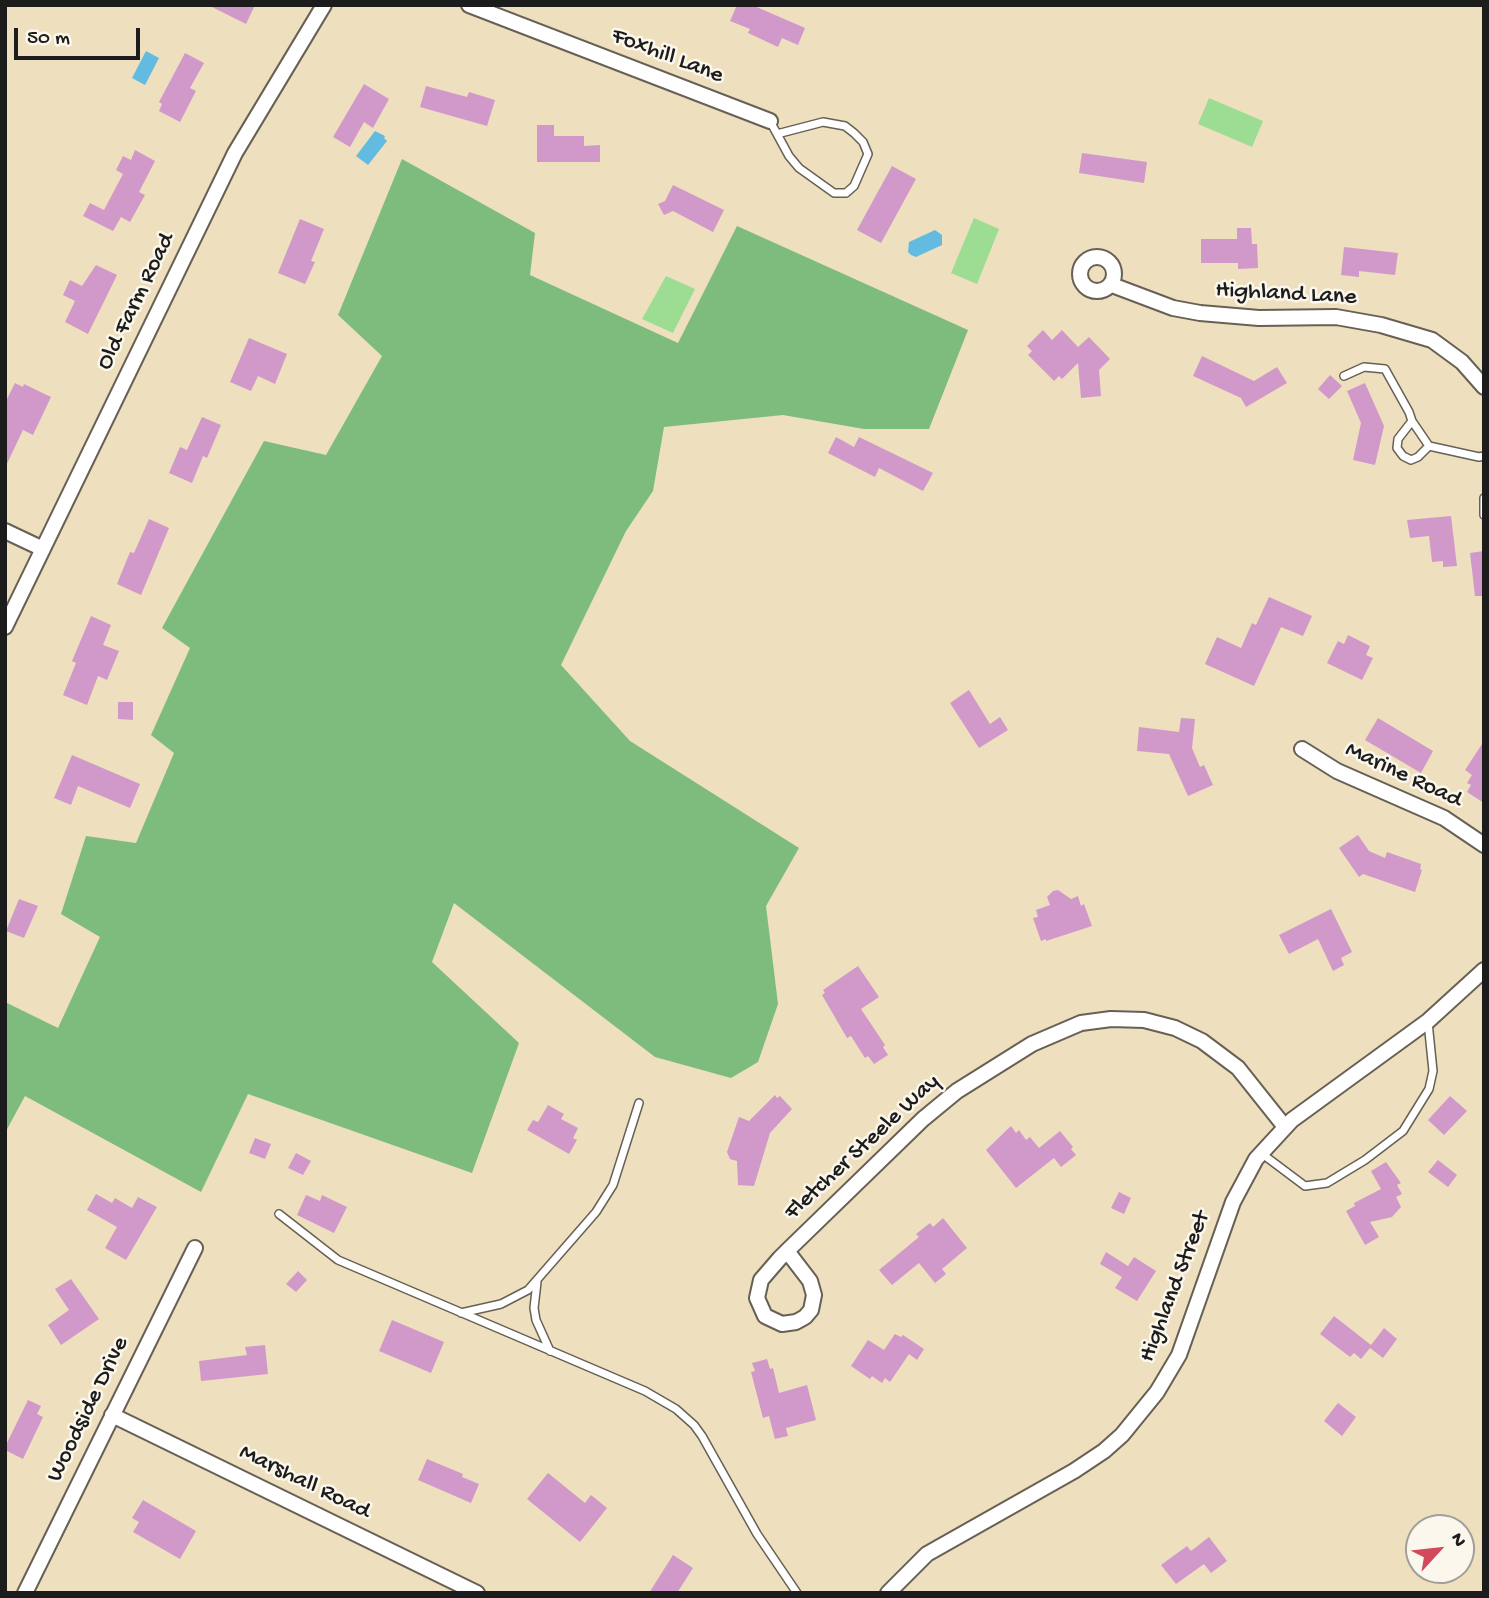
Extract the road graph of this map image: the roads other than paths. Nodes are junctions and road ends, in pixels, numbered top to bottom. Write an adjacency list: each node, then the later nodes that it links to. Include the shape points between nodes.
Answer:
1 (324, 5): 13 (street, Old Farm Road, via 235,153)
2 (469, 5): 3 (street, Foxhill Lane)
3 (774, 127): 3 (lane, via 799,168 834,194 846,193 854,186 867,154 863,142 845,126 823,122)
4 (1112, 285): 6 (street, Highland Lane, via 1172,308 1200,313 1336,317 1381,325 1432,340 1462,362)
5 (1344, 376): 7 (lane, via 1364,367 1385,369)
6 (1484, 387)
7 (1412, 421): 8 (lane); 8 (lane, via 1397,448 1411,460)
8 (1429, 446): 9 (lane)
9 (1484, 456)
10 (1484, 498): 11 (lane)
11 (1484, 515)
12 (5, 531): 13 (street)
13 (43, 549): 14 (street, Old Farm Road)
14 (5, 627)
15 (1302, 749): 16 (street, Marine Road, via 1337,771 1444,818)
16 (1484, 845)
17 (1484, 970): 18 (street, Highland Street)
18 (1428, 1021): 20 (street, Highland Street); 21 (lane, via 1433,1071 1429,1089 1404,1131 1327,1183 1306,1186)
19 (639, 1103): 25 (lane, via 605,1200)
20 (1285, 1127): 21 (street, Highland Street); 24 (street, Fletcher Steele Way, via 1238,1068 1202,1041 1144,1020 1081,1023 1032,1044 957,1091)
21 (1261, 1153): 32 (street, Highland Street, via 1233,1202 1179,1355 1131,1426 1085,1464 927,1554)
22 (279, 1214): 26 (lane, via 338,1260)
23 (195, 1248): 28 (street, Woodside Drive)
24 (787, 1251): 24 (street, Fletcher Steele Way, via 764,1276 757,1298 768,1319 787,1324 808,1314 814,1290)
25 (537, 1282): 26 (lane, via 509,1301); 27 (lane, via 536,1320)
26 (460, 1313): 27 (lane)
27 (550, 1351): 31 (lane, via 645,1391 685,1416 702,1436 757,1534)
28 (112, 1415): 29 (street, Woodside Drive); 30 (street, Marshall Road)
29 (25, 1593)
30 (477, 1593)
31 (797, 1593)
32 (888, 1593)

